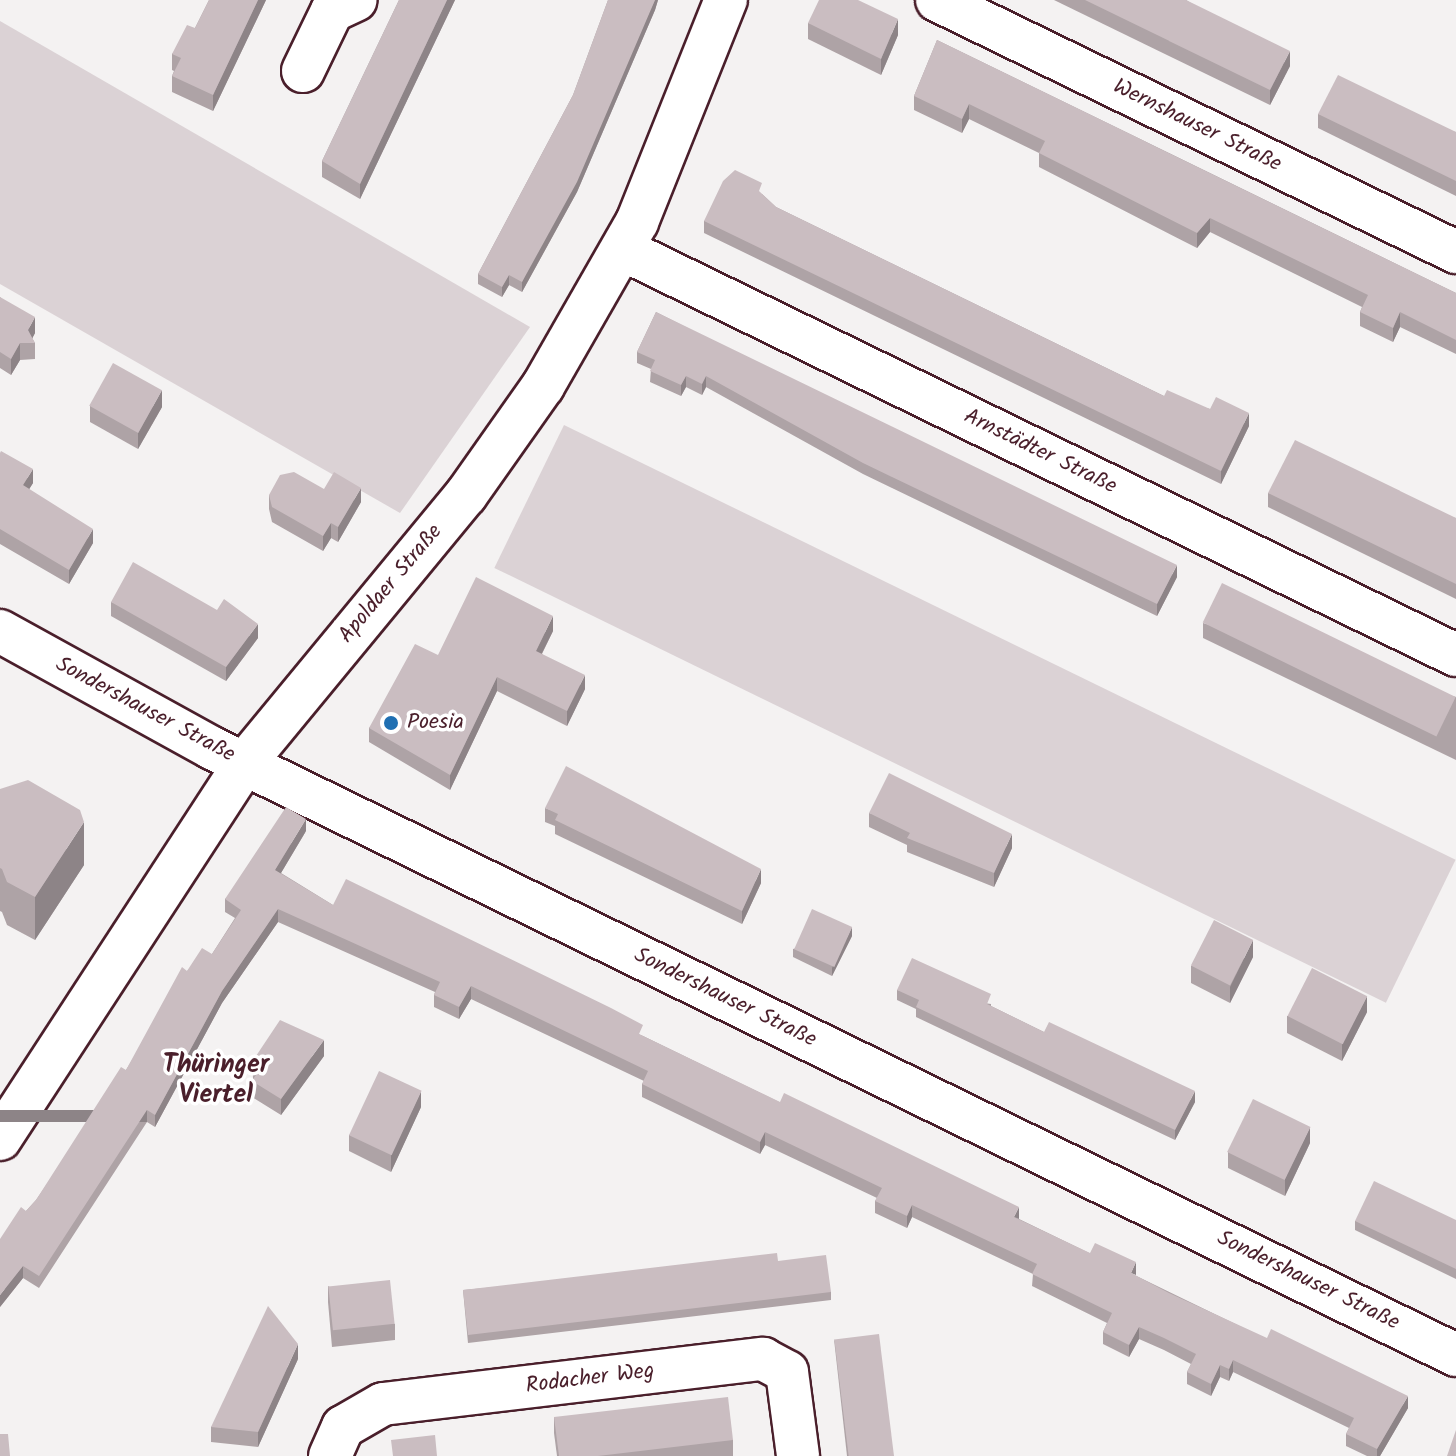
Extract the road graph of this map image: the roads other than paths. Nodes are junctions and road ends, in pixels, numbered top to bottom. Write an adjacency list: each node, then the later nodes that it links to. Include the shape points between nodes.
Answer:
1 (356, 0): 4 (street, via 332,11)
2 (726, 0): 5 (street, Apoldaer Straße, via 688,109)
3 (937, 0): 6 (street, Wernshauser Straße)
4 (303, 71)
5 (624, 250): 8 (street, Arnstädter Straße); 9 (street, Apoldaer Straße, via 466,495)
6 (1456, 252)
7 (0, 631): 9 (street, Sondershauser Straße)
8 (1456, 655)
9 (244, 764): 10 (street, Apoldaer Straße); 11 (street, Sondershauser Straße)
10 (0, 1139)
11 (1456, 1355)
12 (330, 1456): 13 (street, Rodacher Weg, via 343,1427 383,1404 763,1359 787,1372)
13 (798, 1456)

